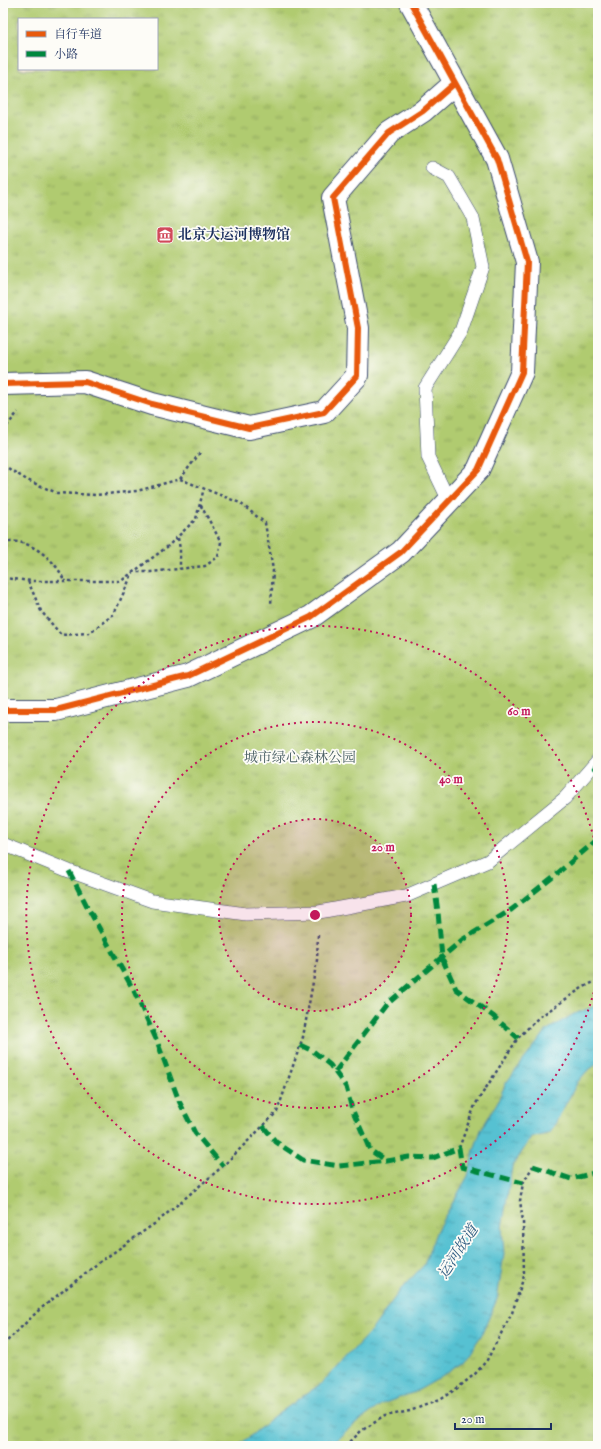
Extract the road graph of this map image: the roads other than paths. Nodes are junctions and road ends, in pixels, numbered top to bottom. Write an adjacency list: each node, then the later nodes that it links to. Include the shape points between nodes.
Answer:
1 (410, 3): 2 (street)
2 (455, 83): 4 (street, via 423,111 389,133 333,198 358,328 357,376 324,412 249,428 152,404 85,382); 5 (street, via 497,159 527,262 522,372 478,470)
3 (432, 168): 5 (lane, via 449,177 473,218 483,267 461,331 425,388 428,457)
4 (3, 384)
5 (449, 501): 6 (street, via 401,552 311,617 188,676 56,710)
6 (3, 710)
7 (598, 760): 8 (lane, via 565,798 488,861 406,896 319,912 246,914 152,901)
8 (3, 844)

